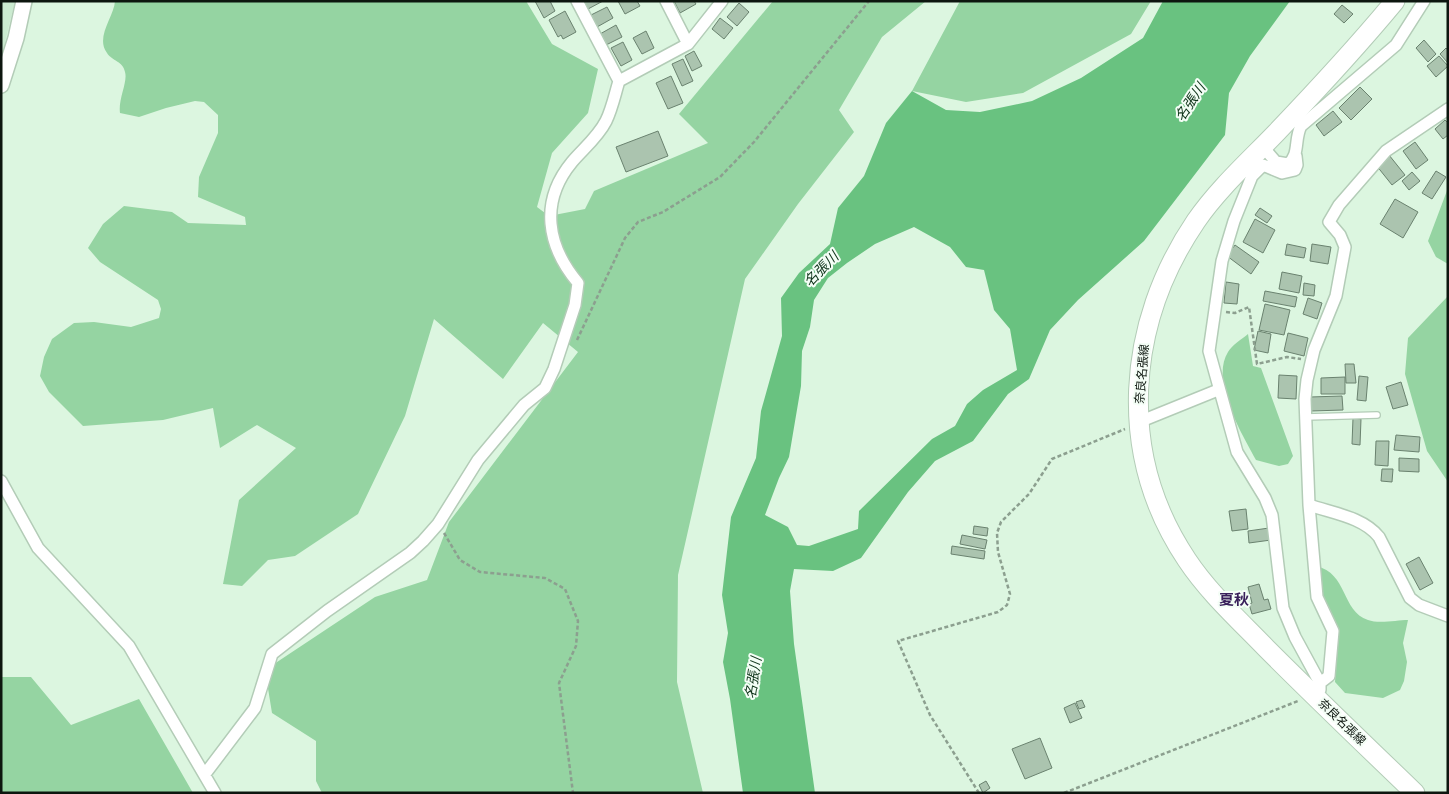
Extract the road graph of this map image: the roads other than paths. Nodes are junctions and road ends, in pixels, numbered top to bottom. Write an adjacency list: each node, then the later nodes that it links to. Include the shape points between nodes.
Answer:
1 (24, 1): 9 (street)
2 (577, 1): 8 (street)
3 (666, 1): 7 (street)
4 (722, 1): 7 (street)
5 (1395, 1): 11 (main road, 奈良名張線)
6 (1424, 1): 12 (street, via 1396,45 1300,126 1296,135)
7 (688, 44): 8 (street)
8 (619, 81): 21 (street, via 606,122 566,170 551,206 554,245 578,283 575,305 545,388 524,405 478,460 438,524 410,553 272,654 255,708)
9 (1, 85)
10 (1448, 109): 15 (street, via 1386,151 1339,205 1329,222 1345,247 1336,296 1310,361)
11 (1263, 147): 12 (street, via 1281,164 1288,164); 16 (main road, 奈良名張線, via 1197,220 1169,266 1155,299 1144,345 1138,397)
12 (1296, 156): 13 (street, via 1295,170 1282,173 1263,165 1252,176 1234,221 1222,261 1209,351)
13 (1218, 390): 16 (street); 20 (street, via 1237,452 1272,515 1281,599)
14 (1377, 415): 15 (lane)
15 (1306, 417): 18 (street)
16 (1139, 422): 20 (main road, 奈良名張線, via 1156,497 1187,561 1222,603)
17 (3, 489): 21 (street, via 38,548 129,646)
18 (1309, 505): 19 (street, via 1373,529 1410,598); 20 (street, via 1317,597 1334,631 1329,676)
19 (1448, 616)
20 (1317, 689): 23 (main road, 奈良名張線)
21 (205, 774): 22 (street)
22 (215, 793)
23 (1415, 793)

